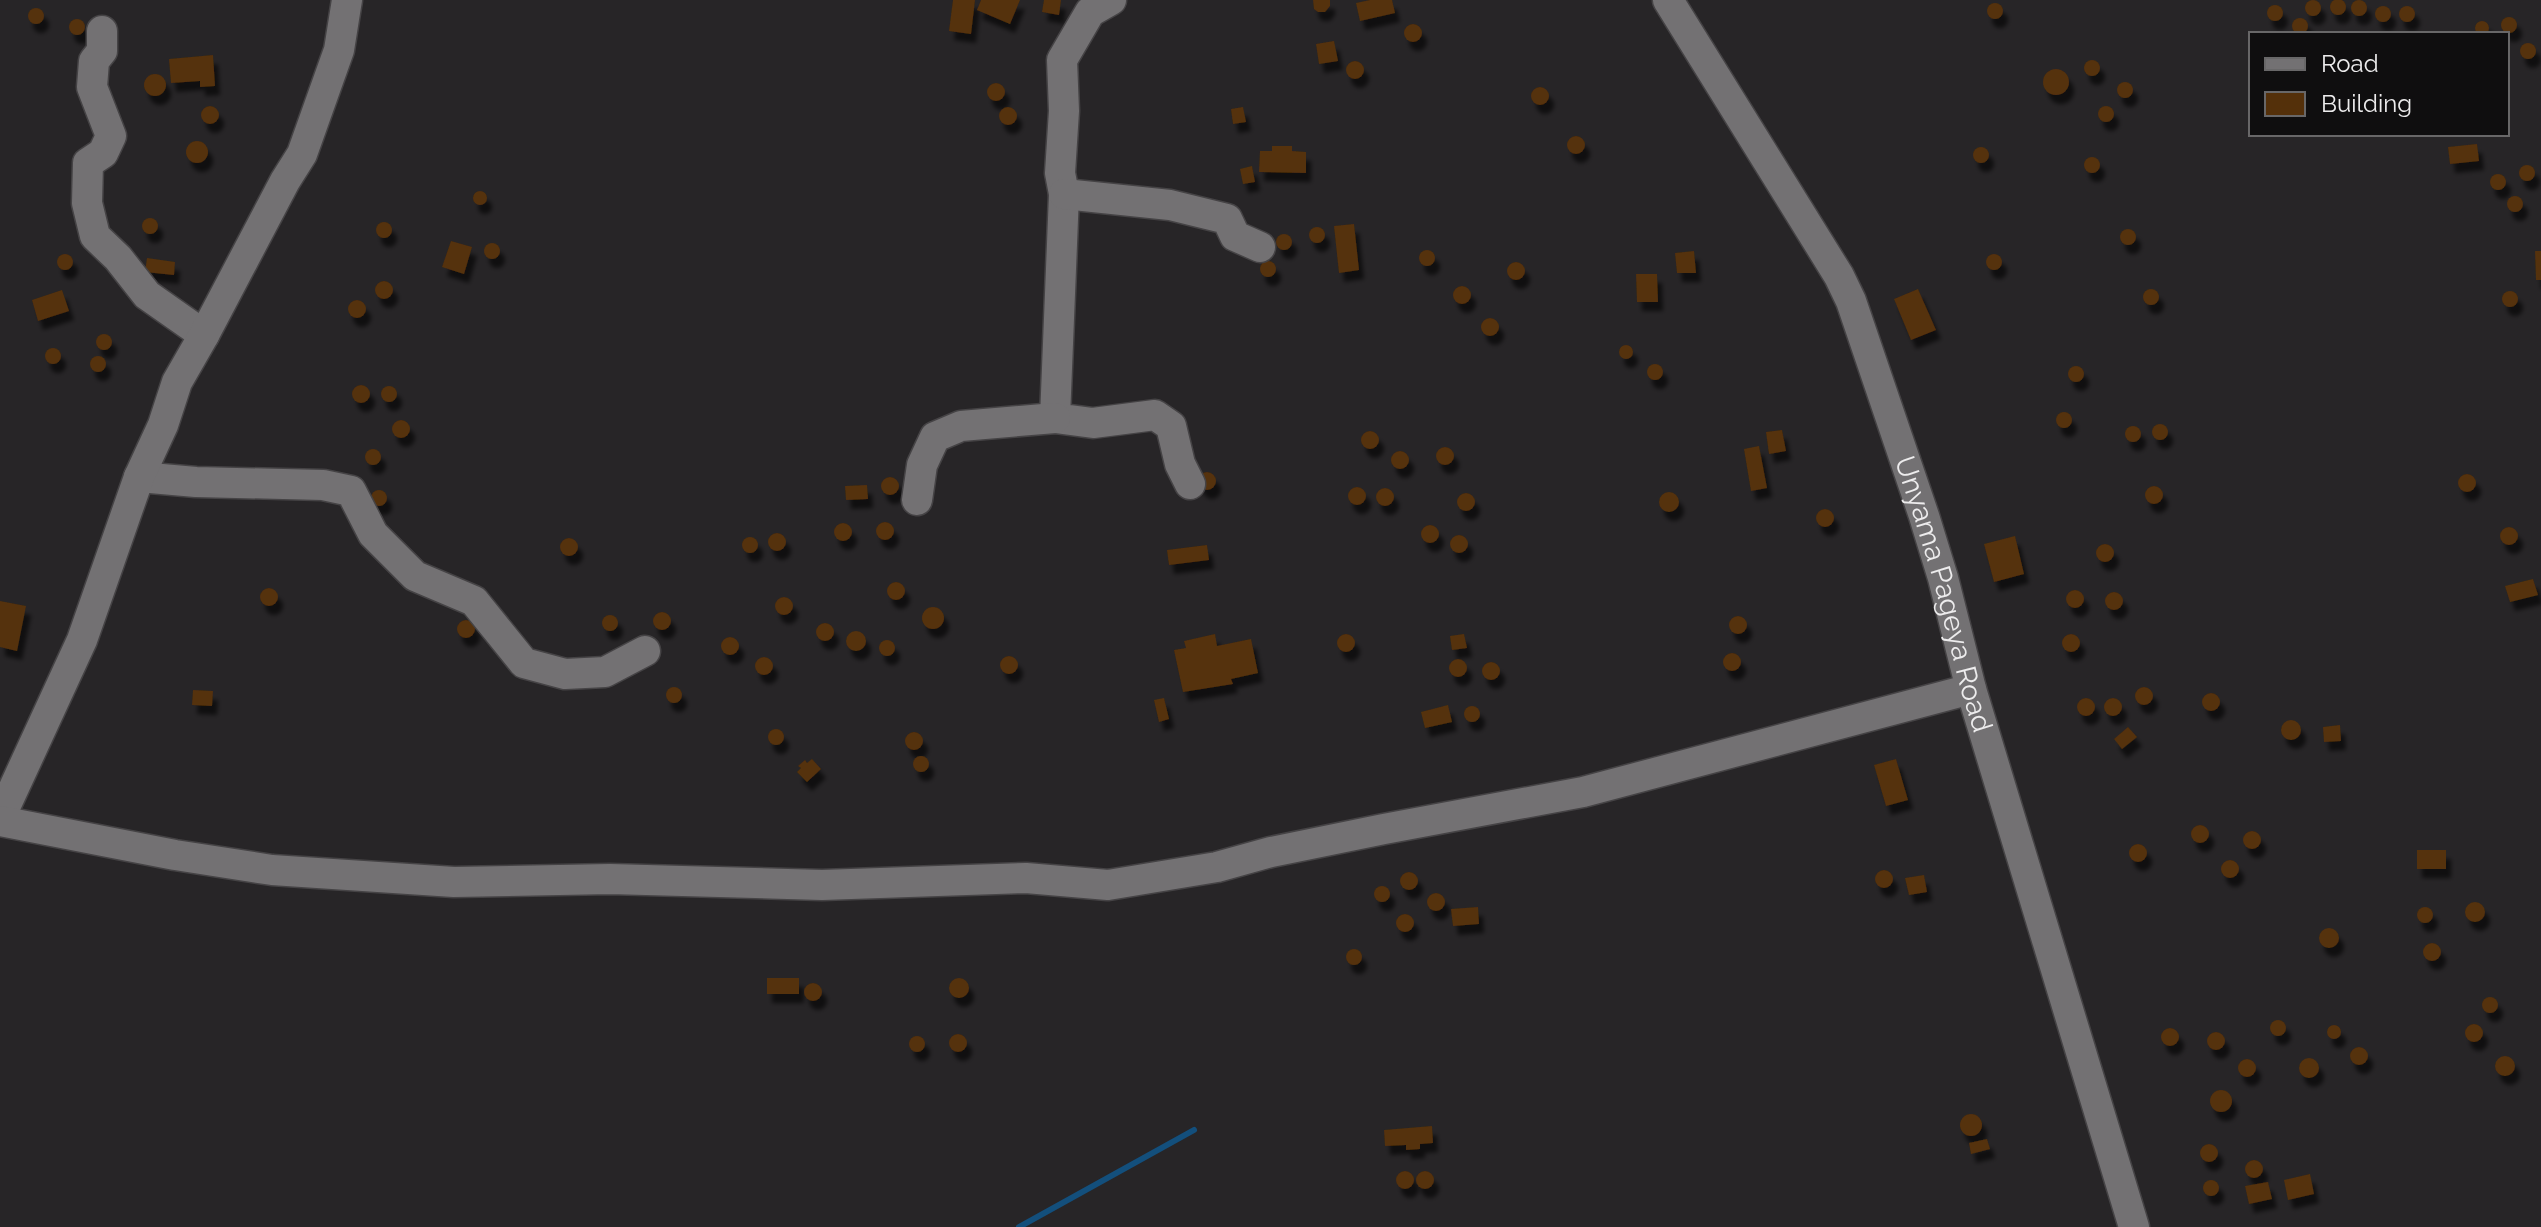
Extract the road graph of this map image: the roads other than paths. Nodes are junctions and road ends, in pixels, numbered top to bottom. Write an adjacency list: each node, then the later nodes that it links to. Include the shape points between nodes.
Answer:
1 (1111, 0): 5 (street, via 1090,12 1062,60)
2 (1668, 0): 13 (street, Unyama Pageya Road, via 1851,301 1924,516)
3 (338, 2): 7 (street, via 339,50 302,154)
4 (102, 31): 7 (street, via 92,87 111,136 103,153 88,163 87,203 95,236 147,295)
5 (1064, 194): 6 (street, via 1170,205 1227,219 1235,236); 8 (street)
6 (1260, 247)
7 (204, 335): 9 (street, via 177,382)
8 (1055, 418): 10 (street, via 1093,423 1155,415 1171,426); 11 (street, via 961,426 935,437 922,465)
9 (139, 477): 12 (street, via 323,485 351,491 373,534 415,576 474,601 524,663 565,674 605,672); 14 (street, via 82,640)
10 (1190, 484)
11 (917, 500)
12 (645, 651)
13 (1971, 689): 14 (street, via 1583,792 1108,885 1026,878 822,885 610,879 454,882 272,870); 15 (street, Unyama Pageya Road)
14 (0, 820)
15 (2134, 1227)

